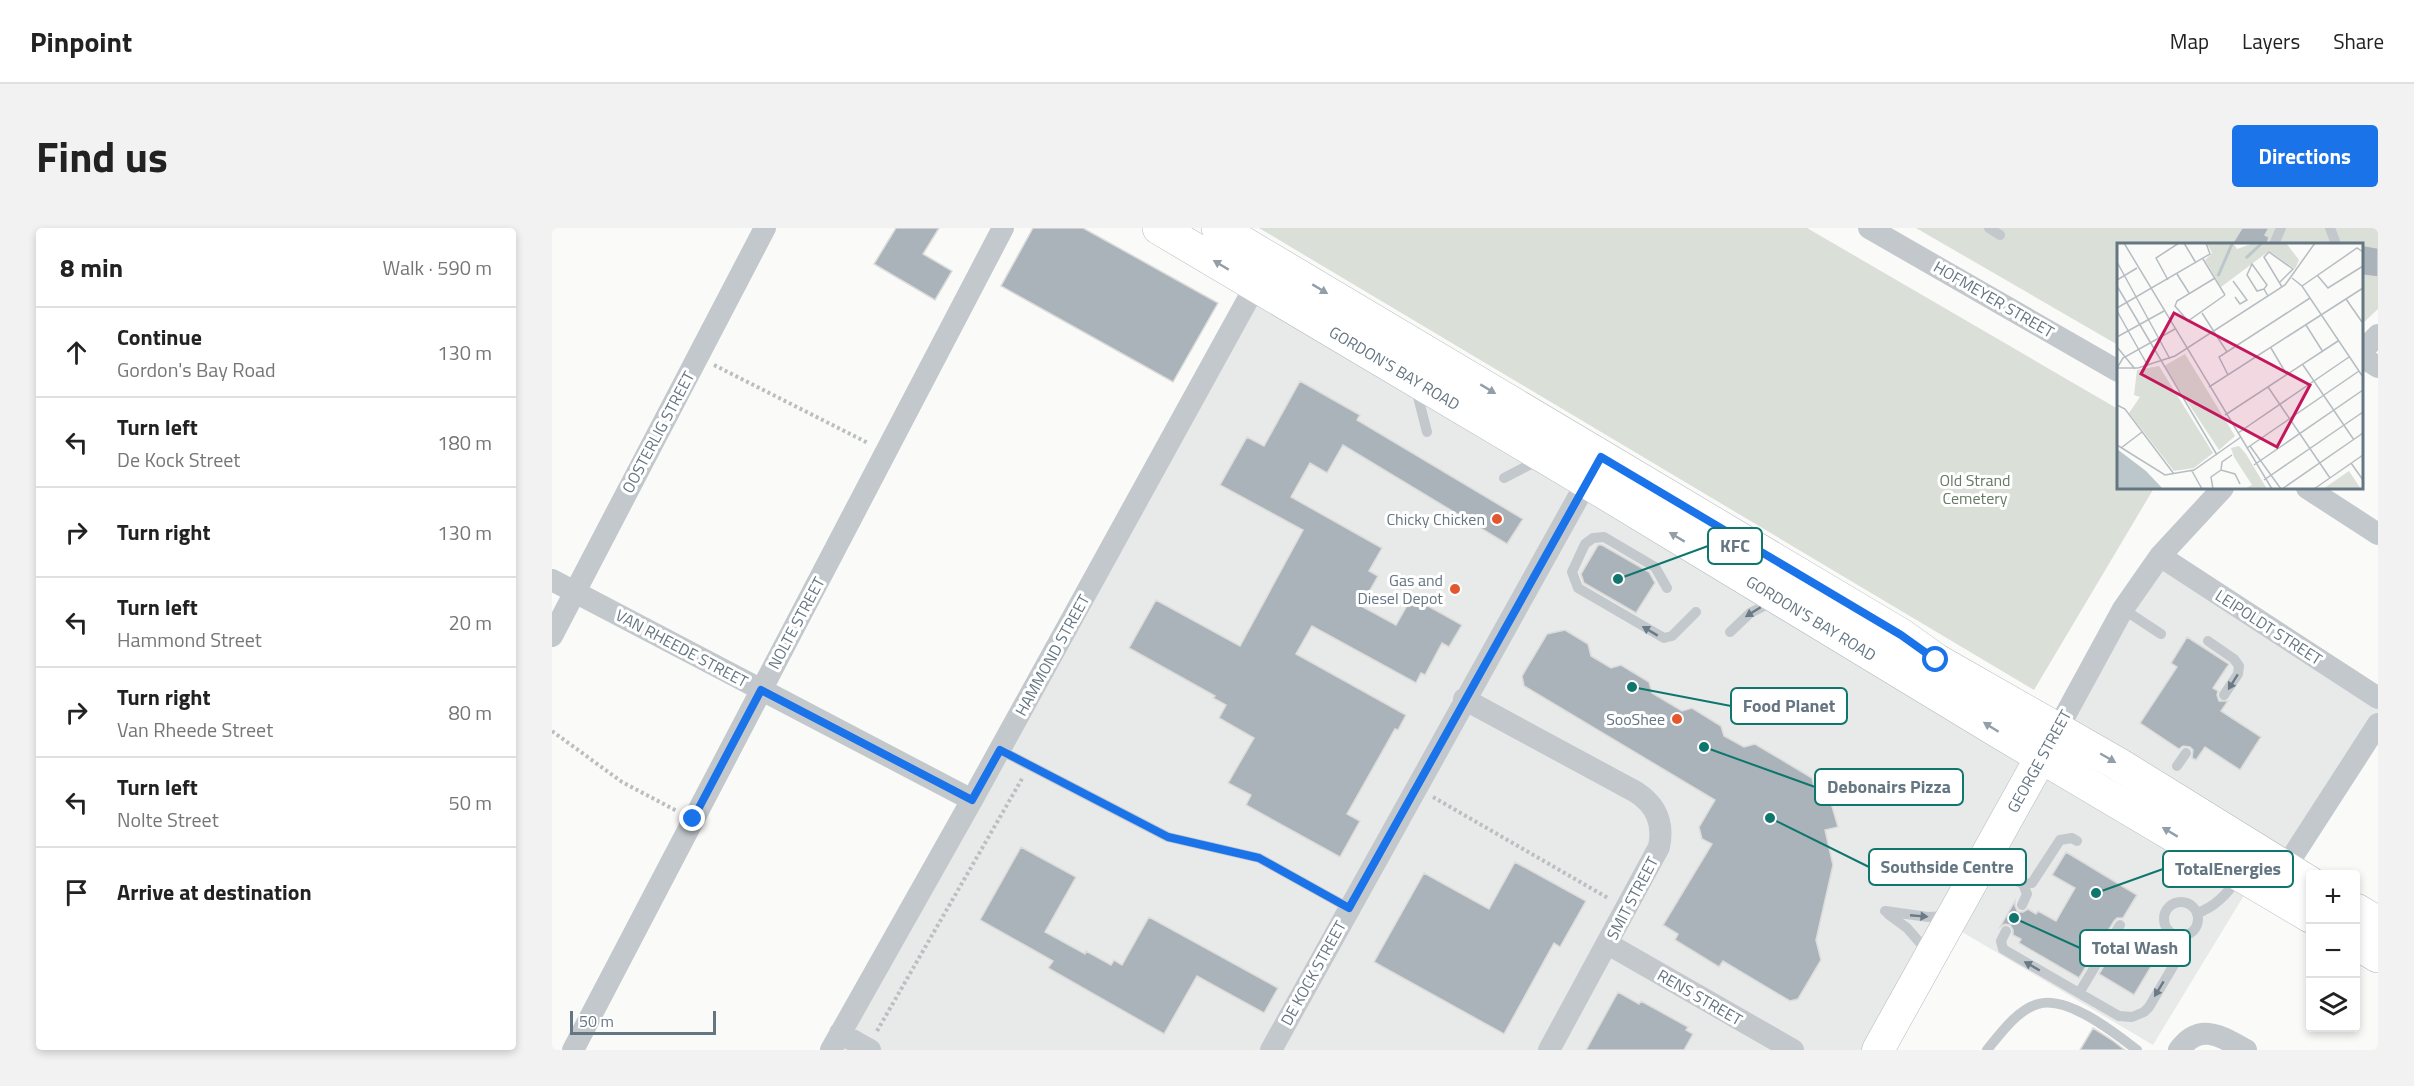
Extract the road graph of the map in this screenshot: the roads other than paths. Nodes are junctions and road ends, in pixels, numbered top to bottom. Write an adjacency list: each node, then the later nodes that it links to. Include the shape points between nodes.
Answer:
1 (765, 228): 29 (street, OOSTERLIG STREET)
2 (1003, 228): 37 (street, NOLTE STREET)
3 (1159, 228): 12 (main road, GORDON'S BAY ROAD, one-way to 3)
4 (1218, 228): 12 (main road, GORDON'S BAY ROAD)
5 (1869, 228): 17 (street, HOFMEYER STREET)
6 (1989, 228): 9 (lane)
7 (2281, 228): 10 (lane)
8 (2330, 228): 11 (lane)
9 (2000, 235)
10 (2274, 243)
11 (2336, 243)
12 (1263, 272): 18 (main road, GORDON'S BAY ROAD); 21 (main road, GORDON'S BAY ROAD, one-way to 21); 43 (street, HAMMOND STREET)
13 (2378, 335): 14 (street)
14 (2363, 349)
15 (2363, 358): 16 (street)
16 (2378, 368)
17 (2117, 370)
18 (1414, 380): 19 (lane); 20 (main road, GORDON'S BAY ROAD)
19 (1427, 432)
20 (1544, 457): 21 (main road, GORDON'S BAY ROAD); 22 (lane)
21 (1594, 469): 30 (main road, GORDON'S BAY ROAD, one-way to 21); 40 (street, DE KOCK STREET); 42 (main road, GORDON'S BAY ROAD, via 1901,635 2001,699)
22 (1504, 478)
23 (2222, 489): 26 (street, GEORGE STREET)
24 (2309, 489): 25 (street)
25 (2378, 534)
26 (2160, 556): 31 (street, GEORGE STREET); 39 (street, LEIPOLDT STREET)
27 (552, 580): 29 (street, VAN RHEEDE STREET)
28 (1667, 588): 32 (lane, one-way to 28, via 1672,636 1664,638 1578,588 1572,572 1585,544 1604,537 1655,567)
29 (575, 592): 35 (street, OOSTERLIG STREET); 37 (street, VAN RHEEDE STREET)
30 (1781, 600): 33 (lane, one-way to 33, via 1750,614); 42 (main road, GORDON'S BAY ROAD, one-way to 30)
31 (2123, 609): 34 (lane); 42 (street, GEORGE STREET)
32 (1696, 612)
33 (1730, 632)
34 (2161, 634)
35 (552, 636)
36 (2208, 641): 38 (lane, one-way to 38, via 2234,658 2239,666)
37 (761, 690): 46 (street, VAN RHEEDE STREET); 69 (street, NOLTE STREET)
38 (2224, 695)
39 (2378, 698)
40 (1464, 699): 53 (street, DE KOCK STREET); 62 (street, SMIT STREET, via 1636,792 1653,806 1661,826 1659,847)
41 (2378, 724): 50 (street)
42 (2049, 743): 48 (street, GEORGE STREET); 49 (main road, GORDON'S BAY ROAD, one-way to 42); 50 (main road, GORDON'S BAY ROAD, one-way to 50, via 2118,764)
43 (1000, 750): 46 (street, HAMMOND STREET); 53 (lane, via 1168,837 1259,858)
44 (2186, 753): 45 (lane)
45 (2177, 766)
46 (972, 800): 67 (street, HAMMOND STREET)
47 (2077, 841): 51 (lane, via 2060,840 2032,883)
48 (1983, 862): 51 (lane); 57 (street, GEORGE STREET)
49 (2240, 874): 50 (main road, GORDON'S BAY ROAD); 55 (lane, via 2229,892)
50 (2288, 881): 54 (main road, GORDON'S BAY ROAD)
51 (2023, 884): 52 (lane, via 2027,894)
52 (2022, 905)
53 (1349, 908): 70 (street, DE KOCK STREET)
54 (2306, 910)
55 (2197, 913): 61 (lane, via 2196,926); 61 (lane, via 2183,902 2166,911 2168,929)
56 (2360, 913): 58 (main road)
57 (1953, 916): 64 (street, GEORGE STREET); 64 (lane, one-way to 57, via 1885,911)
58 (2378, 923)
59 (2120, 925): 66 (lane)
60 (2006, 931): 66 (lane, one-way to 60, via 2003,949 2001,941)
61 (2180, 936): 66 (lane, one-way to 66, via 2175,963 2144,1012 2132,1017 2119,1016)
62 (1608, 944): 71 (street, SMIT STREET); 72 (street, RENS STREET)
63 (2360, 946): 65 (main road)
64 (1931, 955): 73 (street, GEORGE STREET)
65 (2378, 956)
66 (2079, 993)
67 (836, 1041): 68 (street)
68 (868, 1049)
69 (573, 1050)
70 (1271, 1050)
71 (1549, 1050)
72 (1793, 1050)
73 (1878, 1050)
74 (1987, 1050): 75 (lane, via 2022,1013 2037,1004 2051,1002 2090,1018)
75 (2137, 1050)
76 (2179, 1050): 77 (street, via 2194,1036 2210,1033)
77 (2246, 1050)

